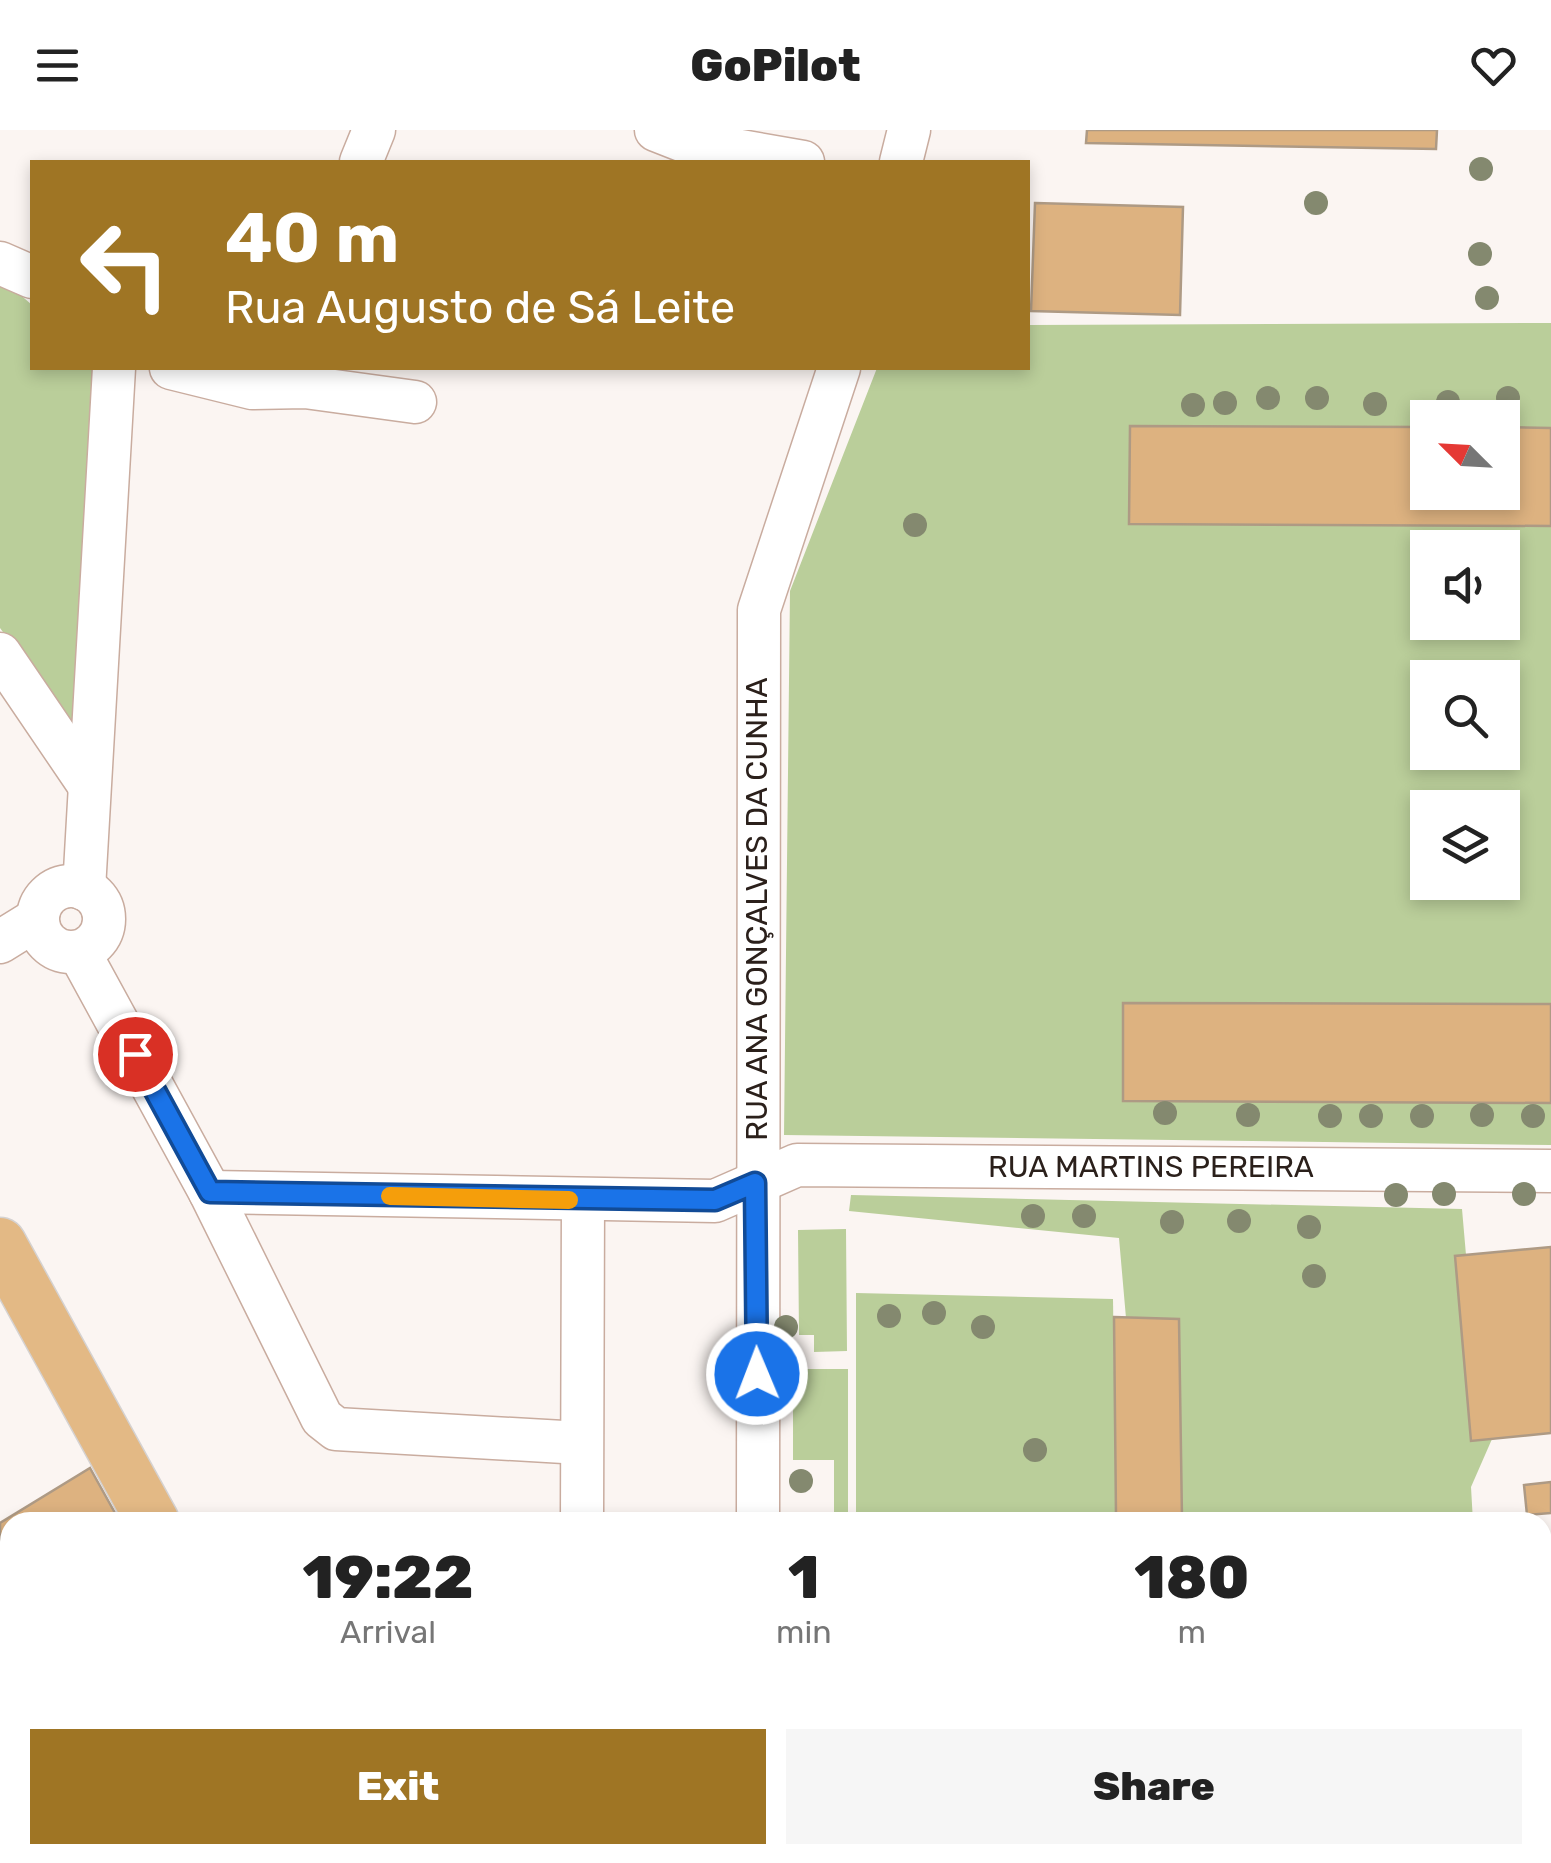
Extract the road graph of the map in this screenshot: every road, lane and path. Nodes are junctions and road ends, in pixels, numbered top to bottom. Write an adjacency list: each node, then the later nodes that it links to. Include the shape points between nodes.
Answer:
1 (374, 130): 4 (street)
2 (656, 130): 5 (street)
3 (909, 130): 6 (street)
4 (362, 160)
5 (792, 160)
6 (901, 160)
7 (114, 370): 13 (street)
8 (200, 370): 10 (street)
9 (838, 370): 19 (street, RUA ANA GONÇALVES DA CUNHA, via 759,610)
10 (258, 374): 11 (street)
11 (415, 402)
12 (0, 654): 13 (street)
13 (87, 782): 14 (street)
14 (84, 889): 15 (street, via 66,886 49,894); 17 (street, via 98,900 104,921 96,941)
15 (38, 919): 16 (street); 17 (street, via 50,946)
16 (0, 942)
17 (78, 952): 20 (street)
18 (1551, 1172): 19 (street, RUA MARTINS PEREIRA, via 797,1166)
19 (755, 1183): 21 (street, RUA MARTINS PEREIRA, via 715,1200); 26 (street, RUA ANA GONÇALVES DA CUNHA)
20 (210, 1192): 21 (street, RUA MARTINS PEREIRA); 23 (street, via 322,1418 336,1429)
21 (584, 1200): 23 (street)
22 (0, 1244): 24 (main road)
23 (581, 1443): 25 (street)
24 (147, 1512)
25 (582, 1512)
26 (758, 1512)

